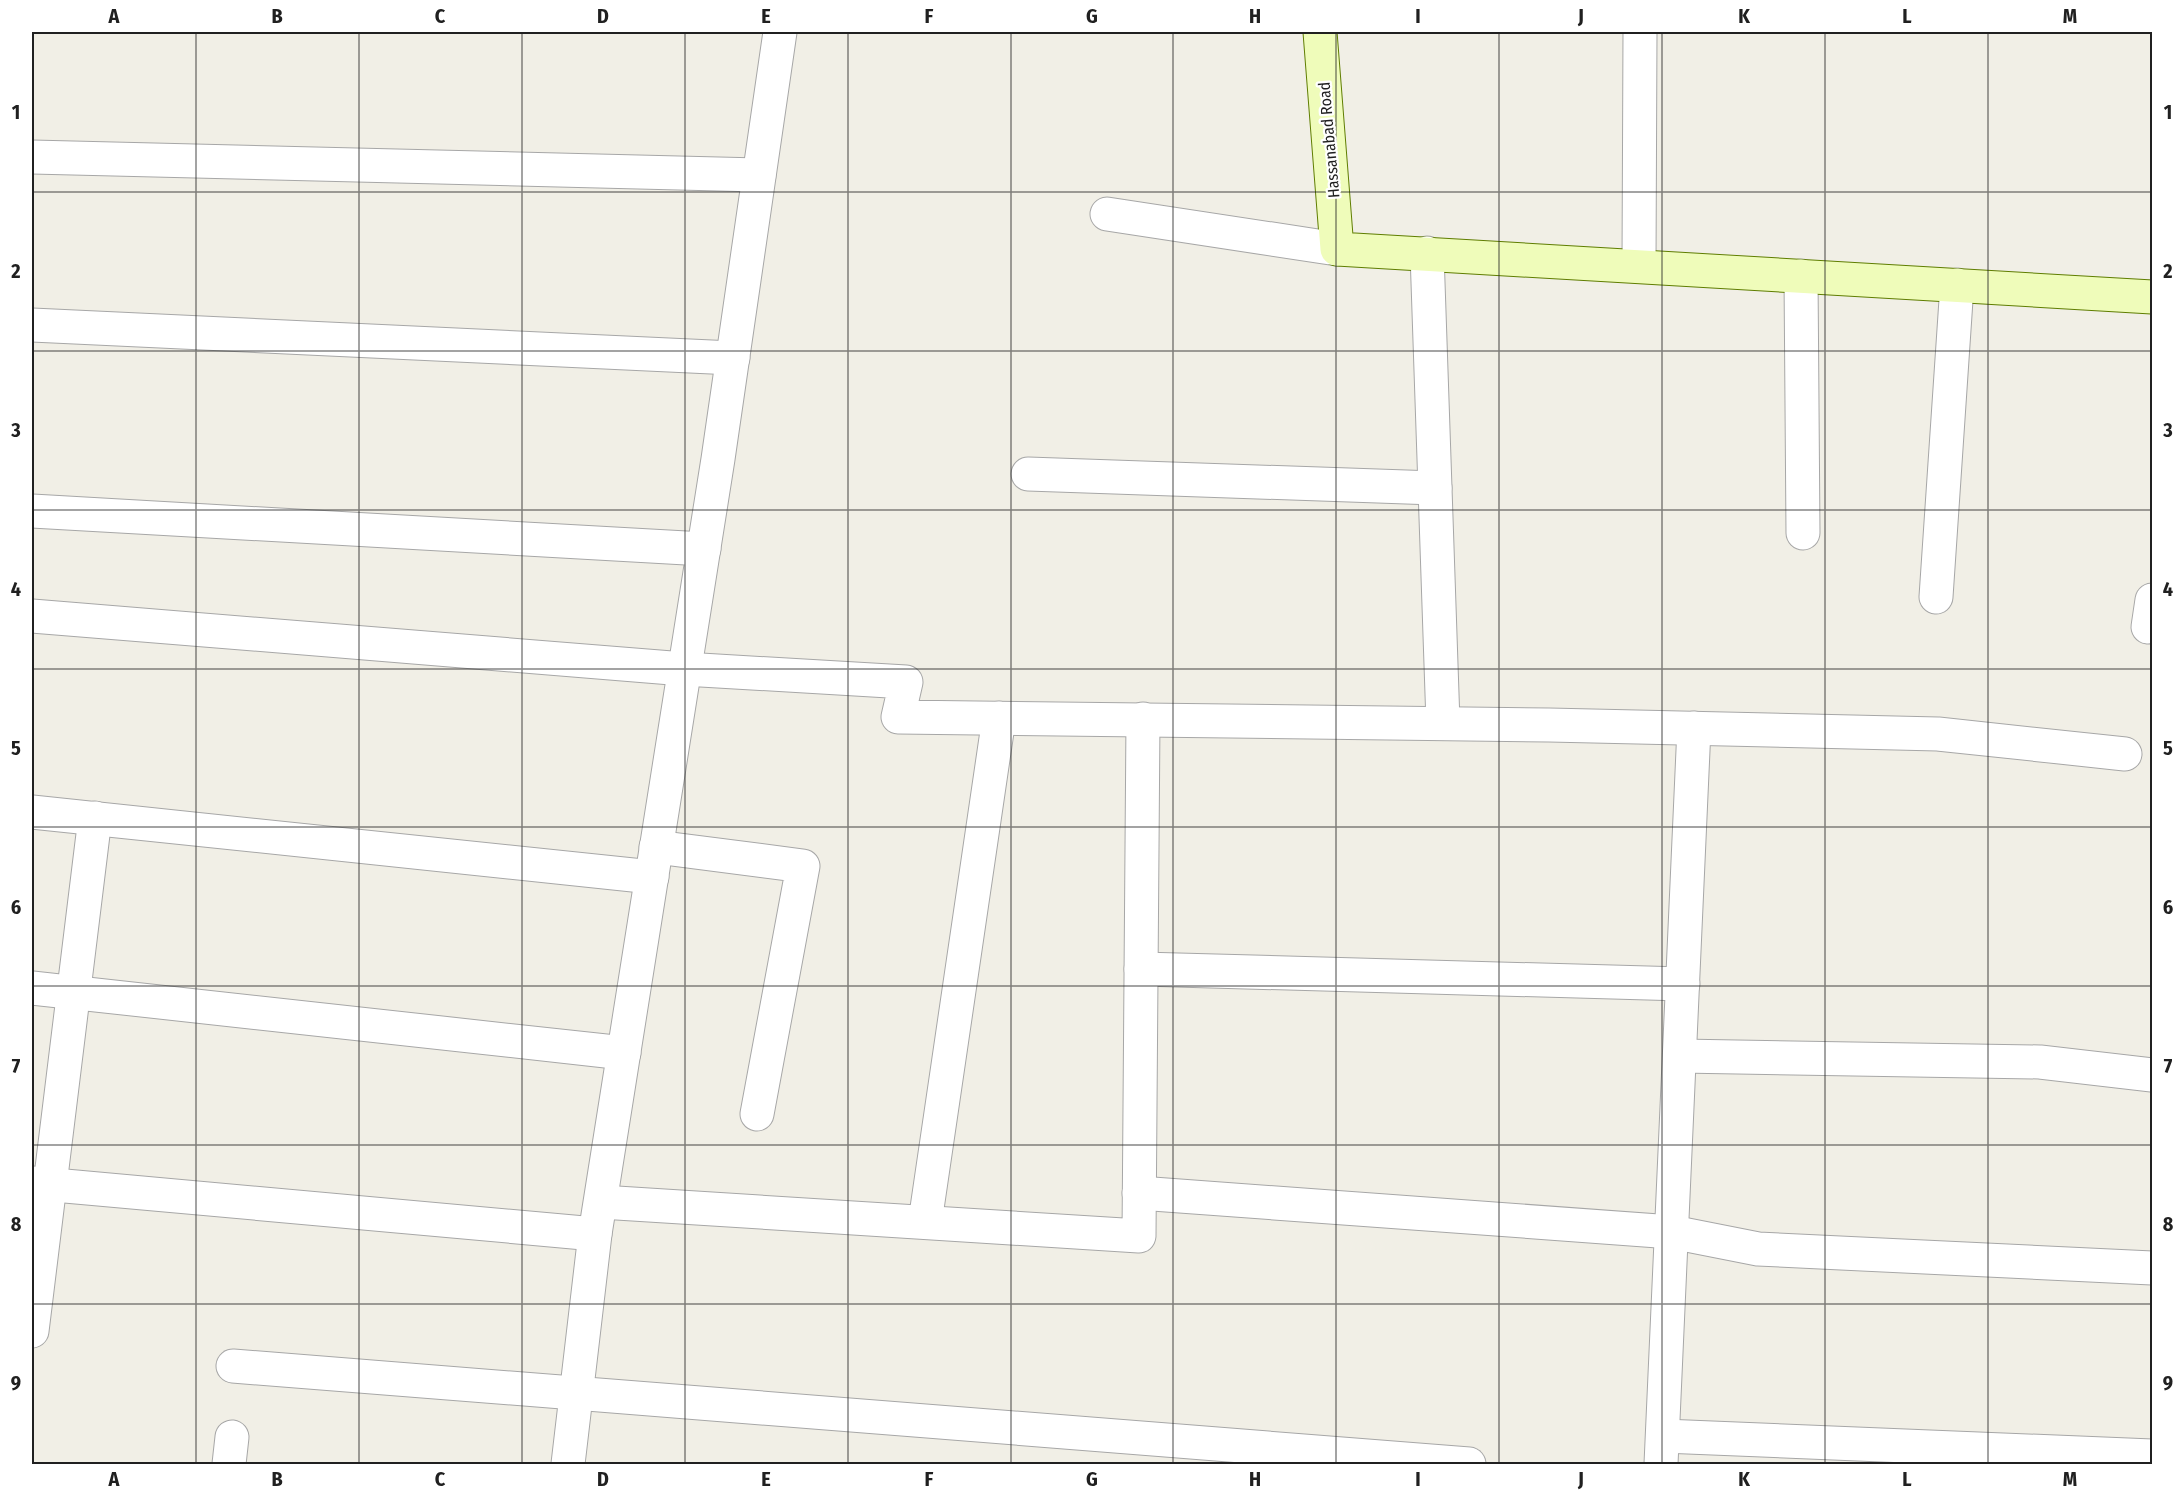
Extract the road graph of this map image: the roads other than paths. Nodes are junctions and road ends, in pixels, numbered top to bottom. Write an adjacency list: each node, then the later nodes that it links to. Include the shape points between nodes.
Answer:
1 (780, 32): 5 (street)
2 (1320, 32): 7 (street, Hassanabad Road)
3 (1640, 32): 9 (street)
4 (32, 157): 5 (street)
5 (759, 175): 14 (street)
6 (1107, 214): 7 (street)
7 (1337, 249): 8 (street)
8 (1427, 254): 9 (street); 16 (street)
9 (1639, 266): 10 (street)
10 (1801, 276): 11 (street); 18 (street)
11 (1957, 285): 12 (street); 20 (street)
12 (2152, 297)
13 (32, 325): 14 (street)
14 (733, 358): 19 (street)
15 (1028, 474): 16 (street)
16 (1435, 488): 25 (street)
17 (32, 512): 19 (street)
18 (1803, 533)
19 (704, 549): 22 (street)
20 (1936, 597)
21 (32, 616): 22 (street)
22 (684, 669): 23 (street, via 906,682 898,717); 30 (street)
23 (999, 718): 24 (street); 42 (street)
24 (1143, 719): 25 (street); 31 (street)
25 (1443, 723): 26 (street)
26 (1694, 728): 27 (street, via 1938,734); 32 (street)
27 (2125, 754)
28 (32, 812): 29 (street)
29 (95, 818): 30 (street); 34 (street)
30 (654, 862): 35 (street); 38 (street, via 803,866)
31 (1141, 969): 32 (street); 40 (street)
32 (1683, 984): 36 (street)
33 (32, 988): 34 (street)
34 (72, 993): 35 (street); 39 (street)
35 (624, 1053): 41 (street)
36 (1680, 1056): 37 (street, via 2040,1062); 43 (street)
37 (2152, 1075)
38 (757, 1114)
39 (40, 1184): 44 (street); 46 (street)
40 (1139, 1193): 42 (street, via 1139,1236); 43 (street)
41 (601, 1202): 42 (street); 44 (street)
42 (925, 1222)
43 (1672, 1232): 45 (street, via 1758,1249); 49 (street)
44 (595, 1234): 48 (street)
45 (2152, 1268)
46 (32, 1331)
47 (233, 1366): 48 (street)
48 (576, 1392): 51 (street); 52 (street)
49 (1662, 1450): 50 (street)
50 (2152, 1456)
51 (568, 1464)
52 (1469, 1464)

